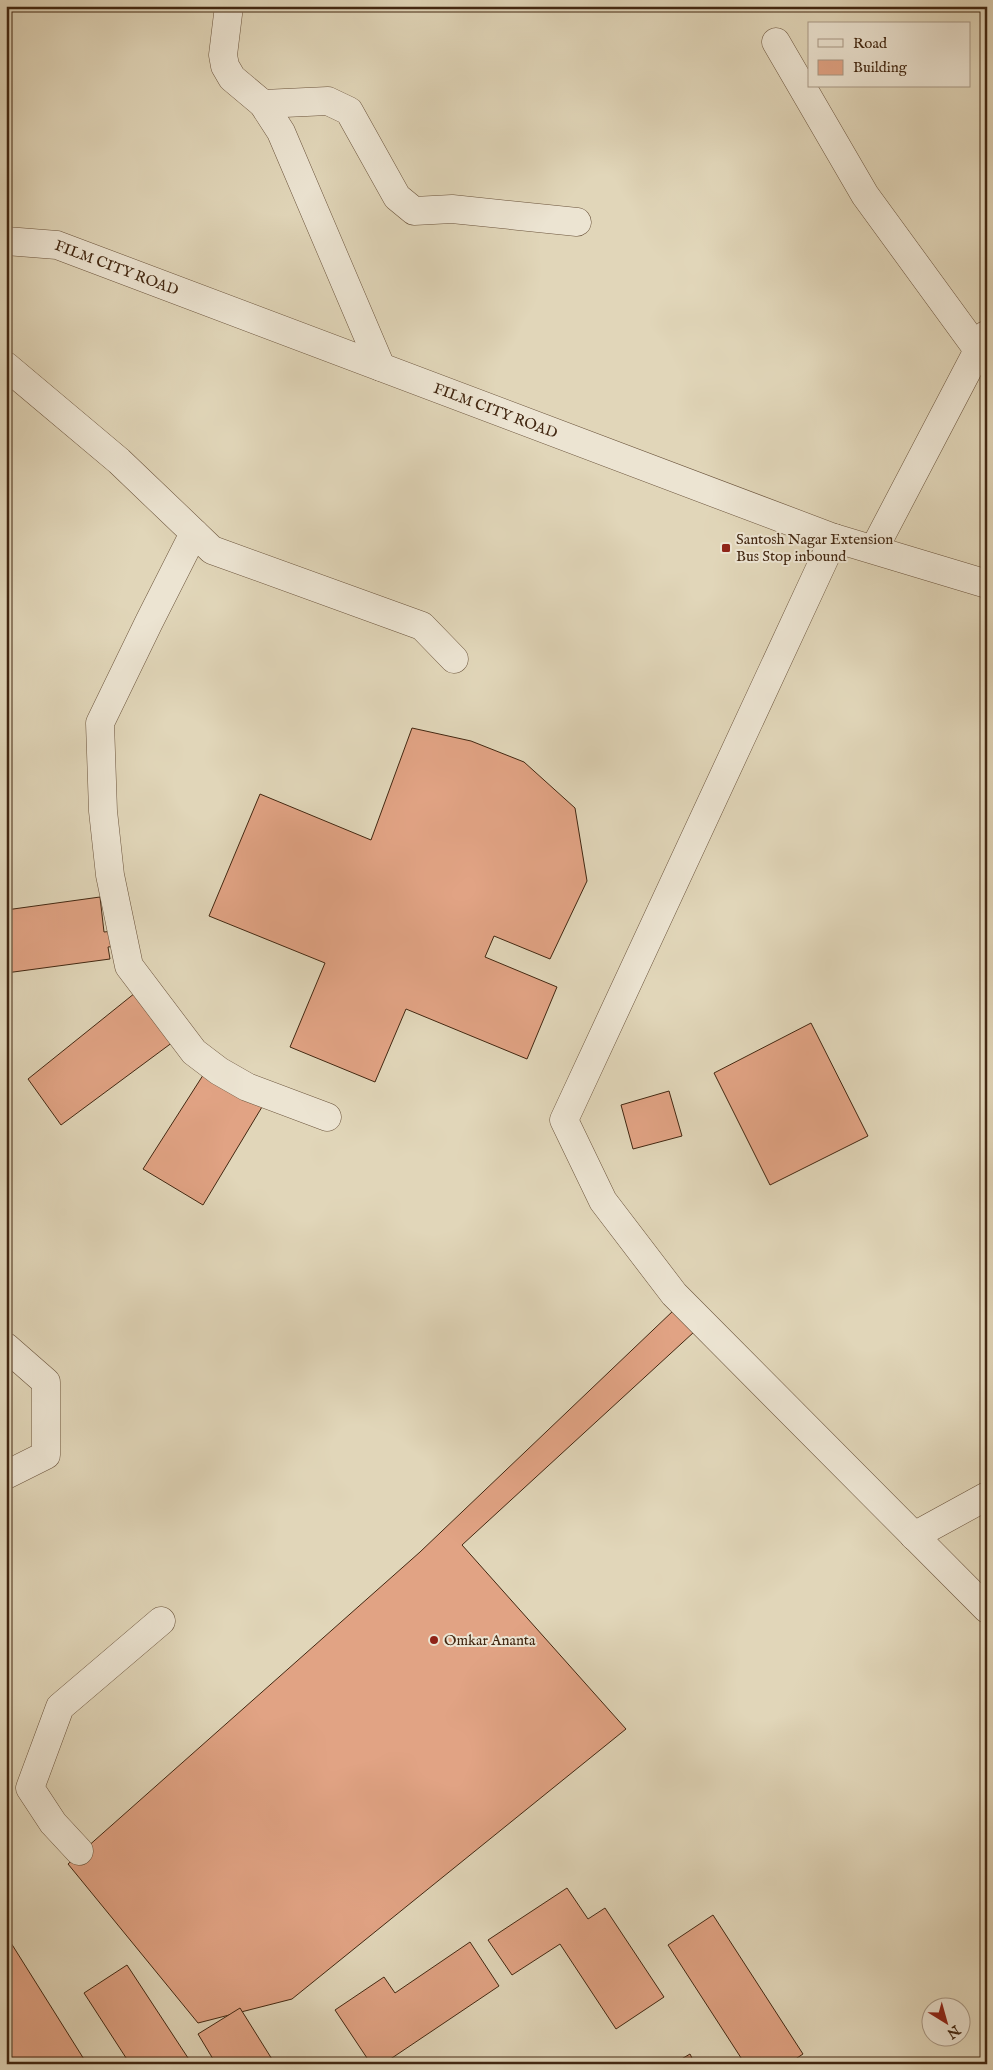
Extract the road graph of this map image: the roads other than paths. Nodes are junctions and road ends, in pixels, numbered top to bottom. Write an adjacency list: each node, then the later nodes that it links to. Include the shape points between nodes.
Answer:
1 (229, 6): 3 (street, via 223,55 225,66 232,78)
2 (776, 42): 6 (street, via 865,195)
3 (263, 104): 4 (street, via 328,101 349,111 396,197 414,211 452,209); 8 (street, via 281,132)
4 (577, 222)
5 (6, 241): 8 (street, FILM CITY ROAD, via 57,245)
6 (982, 342): 11 (street)
7 (6, 366): 9 (street, via 119,460)
8 (381, 367): 10 (street, FILM CITY ROAD)
9 (194, 533): 13 (street, via 212,550 422,626); 14 (street, via 100,723 103,811 110,875 129,966 194,1052 247,1087)
10 (834, 538): 11 (street, FILM CITY ROAD); 18 (street, via 564,1120 603,1202 674,1294)
11 (874, 549): 12 (street, FILM CITY ROAD)
12 (987, 584)
13 (454, 659)
14 (327, 1117)
15 (6, 1347): 16 (street, via 46,1382 46,1455)
16 (6, 1475)
17 (987, 1496): 18 (street)
18 (914, 1536): 19 (street)
19 (987, 1610)
20 (161, 1621): 21 (street, via 60,1707 30,1788 53,1823)
21 (79, 1851)

